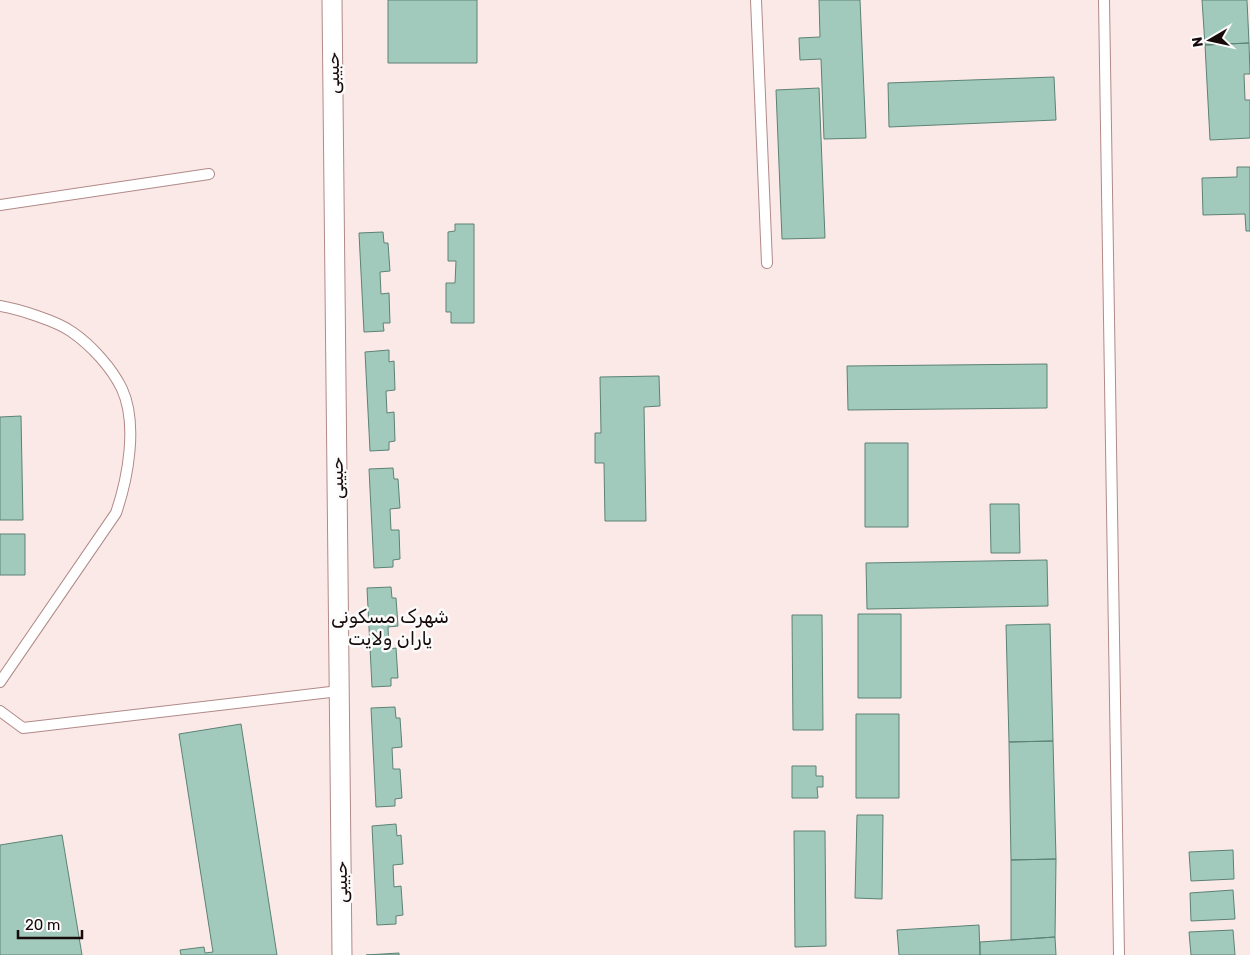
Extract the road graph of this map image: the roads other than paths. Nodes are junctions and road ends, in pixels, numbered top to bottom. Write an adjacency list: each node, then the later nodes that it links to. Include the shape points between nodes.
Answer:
1 (332, 0): 9 (street, حبیبی)
2 (756, 0): 6 (lane)
3 (1104, 0): 12 (lane)
4 (209, 174): 5 (lane)
5 (0, 205)
6 (767, 262)
7 (0, 306): 8 (lane, via 23,311 71,331 104,362 122,390 129,422 129,462 116,513)
8 (0, 682)
9 (339, 691): 10 (lane, via 23,728); 11 (street, حبیبی)
10 (0, 711)
11 (342, 955)
12 (1119, 955)

